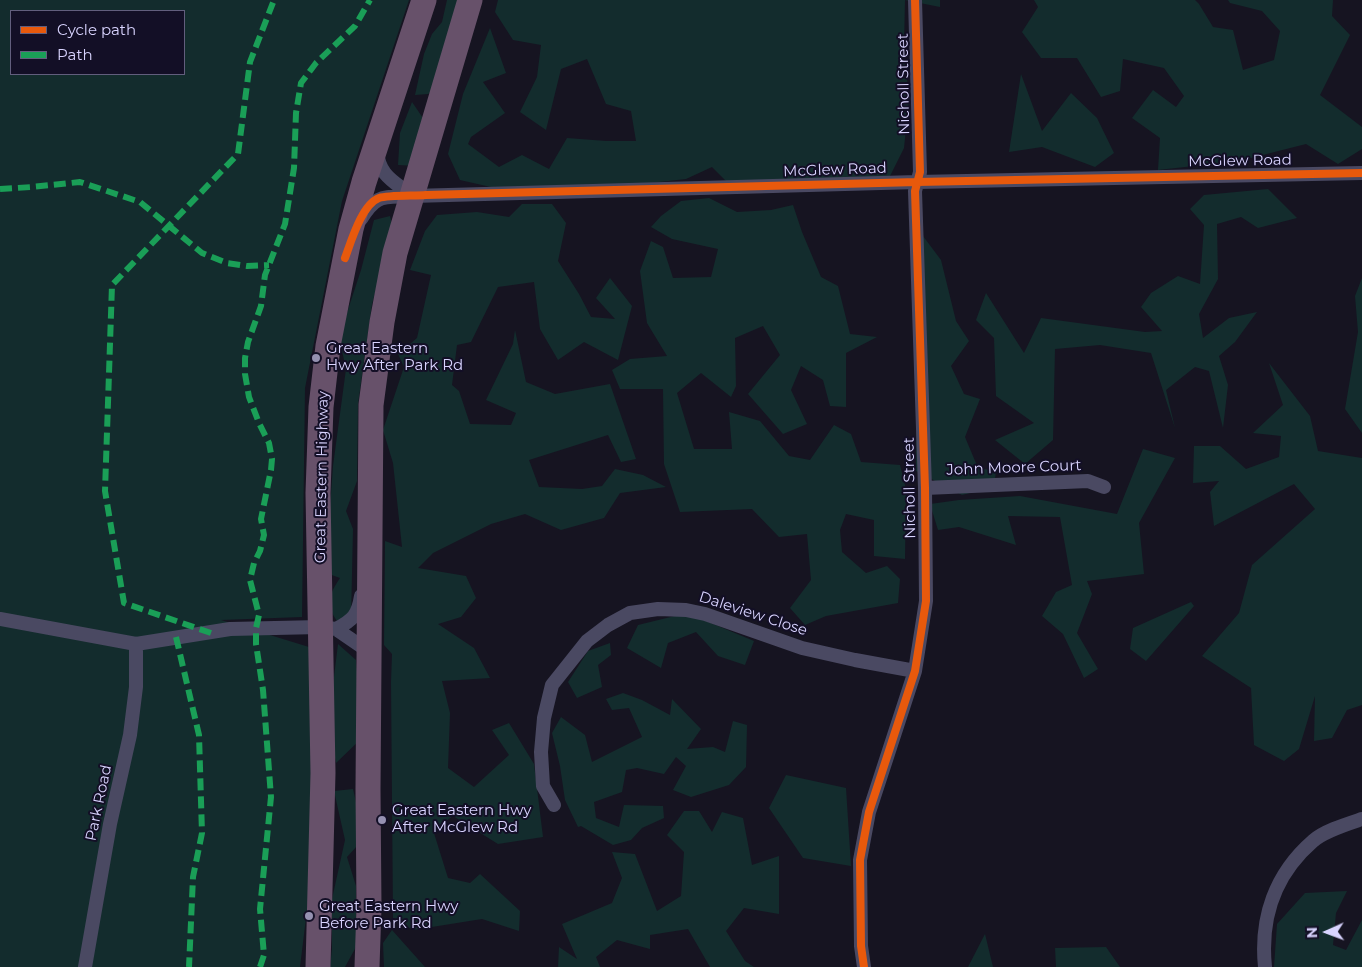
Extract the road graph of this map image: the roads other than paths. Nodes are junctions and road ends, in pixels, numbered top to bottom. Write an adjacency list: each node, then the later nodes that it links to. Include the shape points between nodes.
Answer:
1 (424, 0): 4 (highway, Great Eastern Highway)
2 (470, 0): 7 (highway)
3 (915, 0): 6 (street, Nicholl Street, via 920,172)
4 (377, 146): 7 (street, via 378,163 383,172); 8 (highway, Great Eastern Highway)
5 (1362, 173): 6 (street, McGlew Road)
6 (917, 182): 7 (street, McGlew Road); 10 (street, Nicholl Street)
7 (412, 196): 8 (street, McGlew Road, via 380,198 370,204); 11 (highway, via 395,253 371,405)
8 (345, 258): 13 (highway, Great Eastern Highway, via 328,346 321,407 318,493)
9 (1104, 487): 10 (street, John Moore Court, via 1088,481)
10 (924, 488): 16 (street, Nicholl Street, via 926,601)
11 (370, 570): 13 (street, via 358,610 348,622); 15 (highway)
12 (0, 619): 14 (street)
13 (328, 628): 14 (street, via 230,629); 15 (street); 20 (highway, Great Eastern Highway)
14 (136, 644): 19 (street, Park Road, via 136,687 130,735 110,824)
15 (371, 653): 21 (highway)
16 (916, 670): 17 (street, Daleview Close, via 802,648 686,610 630,613 587,641 552,685 544,718 541,752 543,786); 22 (street, Nicholl Street, via 869,812 860,860 859,903)
17 (554, 805)
18 (1362, 819): 23 (street, via 1314,840 1288,868 1272,898 1265,926)
19 (85, 967)
20 (318, 967)
21 (367, 967)
22 (864, 967)
23 (1265, 967)

